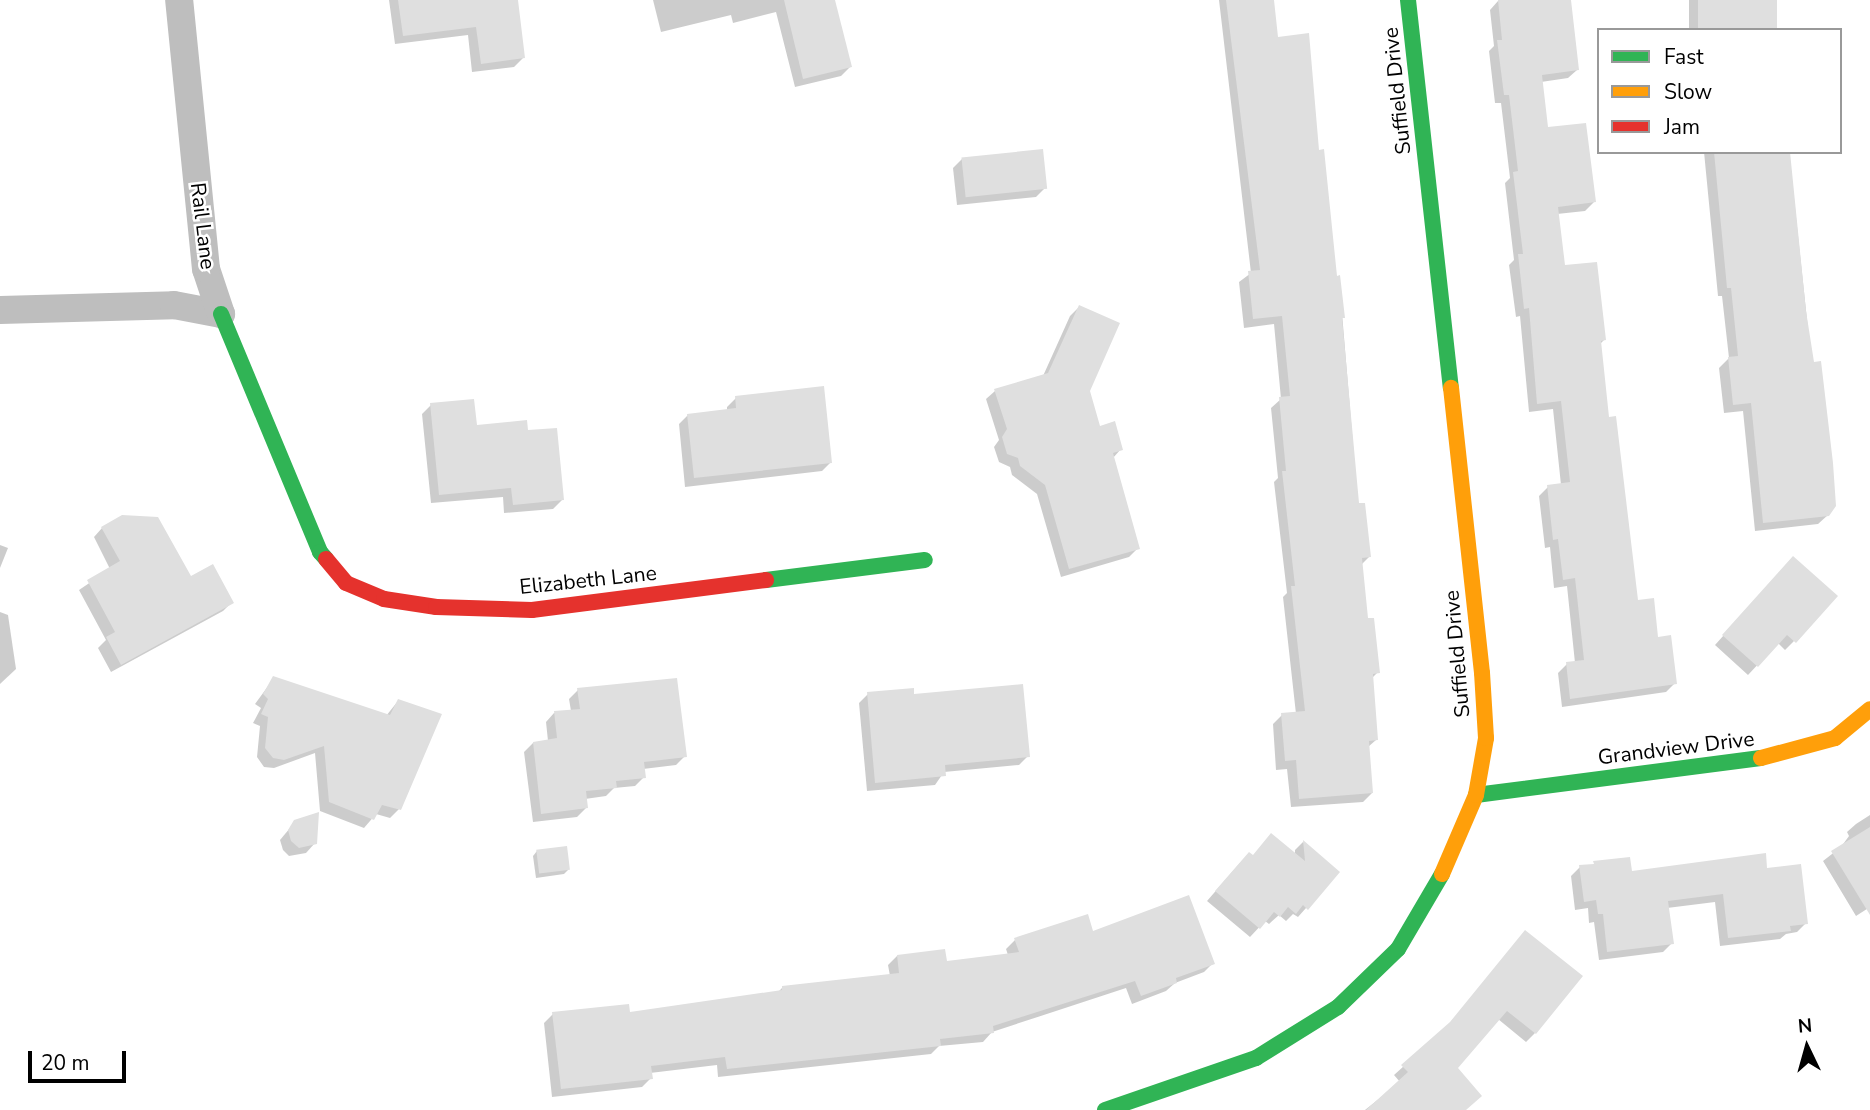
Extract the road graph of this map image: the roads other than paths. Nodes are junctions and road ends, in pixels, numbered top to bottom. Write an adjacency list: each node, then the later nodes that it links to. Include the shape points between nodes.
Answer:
1 (179, 0): 4 (street, Rail Lane, via 206,269)
2 (1408, 0): 7 (street, Suffield Drive, via 1482,673 1486,738)
3 (0, 310): 4 (street, via 174,305)
4 (220, 314): 5 (street, Elizabeth Lane, via 320,552 346,583 384,599 436,607 532,610)
5 (925, 560)
6 (1870, 709): 7 (street, Grandview Drive, via 1835,738 1763,758)
7 (1476, 795): 8 (street, Suffield Drive, via 1438,883 1398,949 1338,1007 1256,1058)
8 (1105, 1110)

